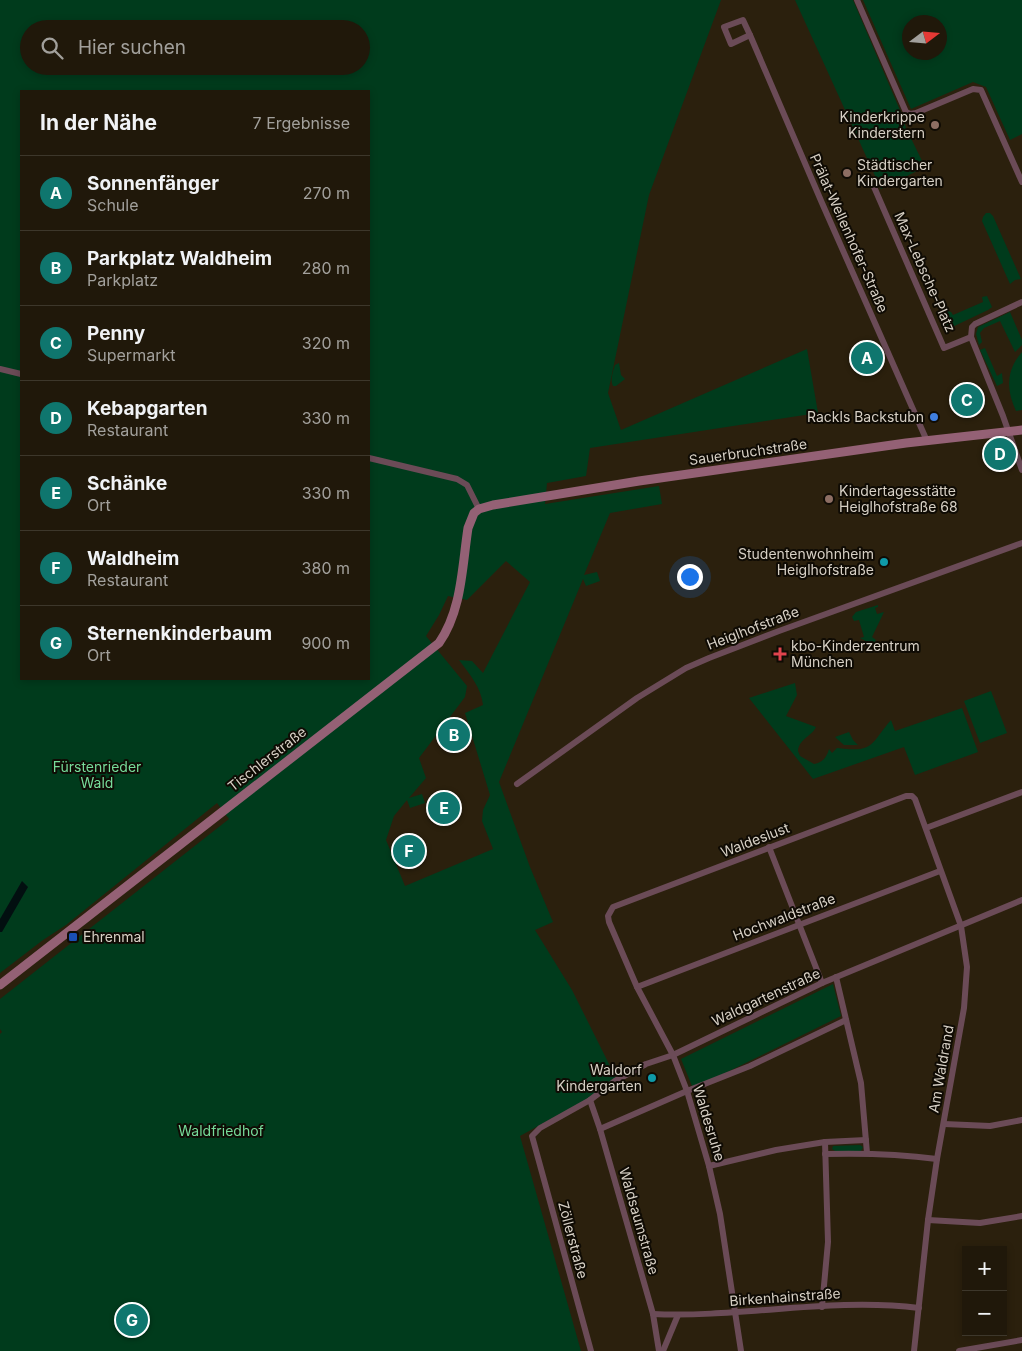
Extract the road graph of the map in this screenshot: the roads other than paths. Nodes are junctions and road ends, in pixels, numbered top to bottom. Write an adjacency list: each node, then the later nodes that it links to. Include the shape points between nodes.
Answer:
1 (857, 0): 4 (street, via 906,112 916,114 973,89 980,90)
2 (750, 36): 11 (street, Prälat-Wellenhofer-Straße)
3 (871, 180): 6 (street, Max-Lebsche-Platz, via 944,348)
4 (1022, 182)
5 (1022, 302): 6 (street, Max-Lebsche-Platz, via 975,324)
6 (971, 337): 10 (street, Max-Lebsche-Platz)
7 (0, 369): 8 (street)
8 (20, 374)
9 (1022, 430): 10 (street, Sauerbruchstraße)
10 (1009, 432): 11 (street, Sauerbruchstraße); 13 (street, Max-Lebsche-Platz)
11 (927, 440): 14 (street, Sauerbruchstraße, via 567,492)
12 (370, 458): 14 (street, via 457,479 467,485)
13 (1022, 470)
14 (479, 509): 28 (street, Tischlerstraße, via 468,528 457,605 439,643)
15 (1022, 543): 16 (street, Heiglhofstraße, via 686,668 637,698)
16 (517, 784)
17 (1022, 792): 19 (street)
18 (915, 799): 19 (street, Am Waldrand); 20 (street, Waldeslust, via 906,796)
19 (926, 828): 21 (street, Am Waldrand)
20 (770, 847): 23 (street, Waldeslust, via 613,907); 24 (street)
21 (940, 871): 24 (street, Hochwaldstraße); 25 (street, Am Waldrand)
22 (1022, 900): 25 (street, Waldgartenstraße)
23 (608, 916): 29 (street, Waldesruhe)
24 (799, 925): 27 (street); 29 (street, Hochwaldstraße)
25 (961, 926): 26 (street, Waldgartenstraße); 35 (street, Am Waldrand, via 967,967 964,1008)
26 (836, 978): 27 (street, Waldgartenstraße); 30 (street)
27 (822, 983): 31 (street, Waldgartenstraße)
28 (0, 985)
29 (637, 987): 31 (street, Waldesruhe)
30 (846, 1020): 32 (street, via 750,1066); 38 (street, via 862,1083)
31 (673, 1055): 32 (street, Waldesruhe); 33 (street, Waldgartenstraße, via 646,1064)
32 (687, 1091): 36 (street); 43 (street, Waldesruhe)
33 (590, 1100): 36 (street, Waldsaumstraße); 37 (street, Waldgartenstraße, via 540,1128)
34 (1022, 1120): 35 (street, via 990,1126)
35 (944, 1124): 42 (street, Am Waldrand)
36 (600, 1129): 49 (street, Waldsaumstraße)
37 (532, 1136): 52 (street, Zöllerstraße)
38 (866, 1140): 39 (street); 40 (street)
39 (825, 1142): 41 (street); 43 (street)
40 (867, 1153): 41 (street); 42 (street)
41 (825, 1154): 46 (street, via 828,1242)
42 (937, 1159): 45 (street, Am Waldrand)
43 (709, 1166): 48 (street, Waldesruhe)
44 (1022, 1216): 45 (street, via 980,1222)
45 (928, 1220): 47 (street, Am Waldrand)
46 (822, 1307): 47 (street, Birkenhainstraße, via 878,1304); 48 (street, Birkenhainstraße)
47 (919, 1308): 56 (street, Am Waldrand)
48 (734, 1313): 50 (street, Birkenhainstraße); 55 (street, Waldesruhe)
49 (653, 1314): 50 (street, Birkenhainstraße); 53 (street, Waldsaumstraße)
50 (678, 1315): 54 (street)
51 (1022, 1340): 57 (street)
52 (591, 1351)
53 (659, 1351)
54 (663, 1351)
55 (741, 1351)
56 (914, 1351)
57 (959, 1351)

